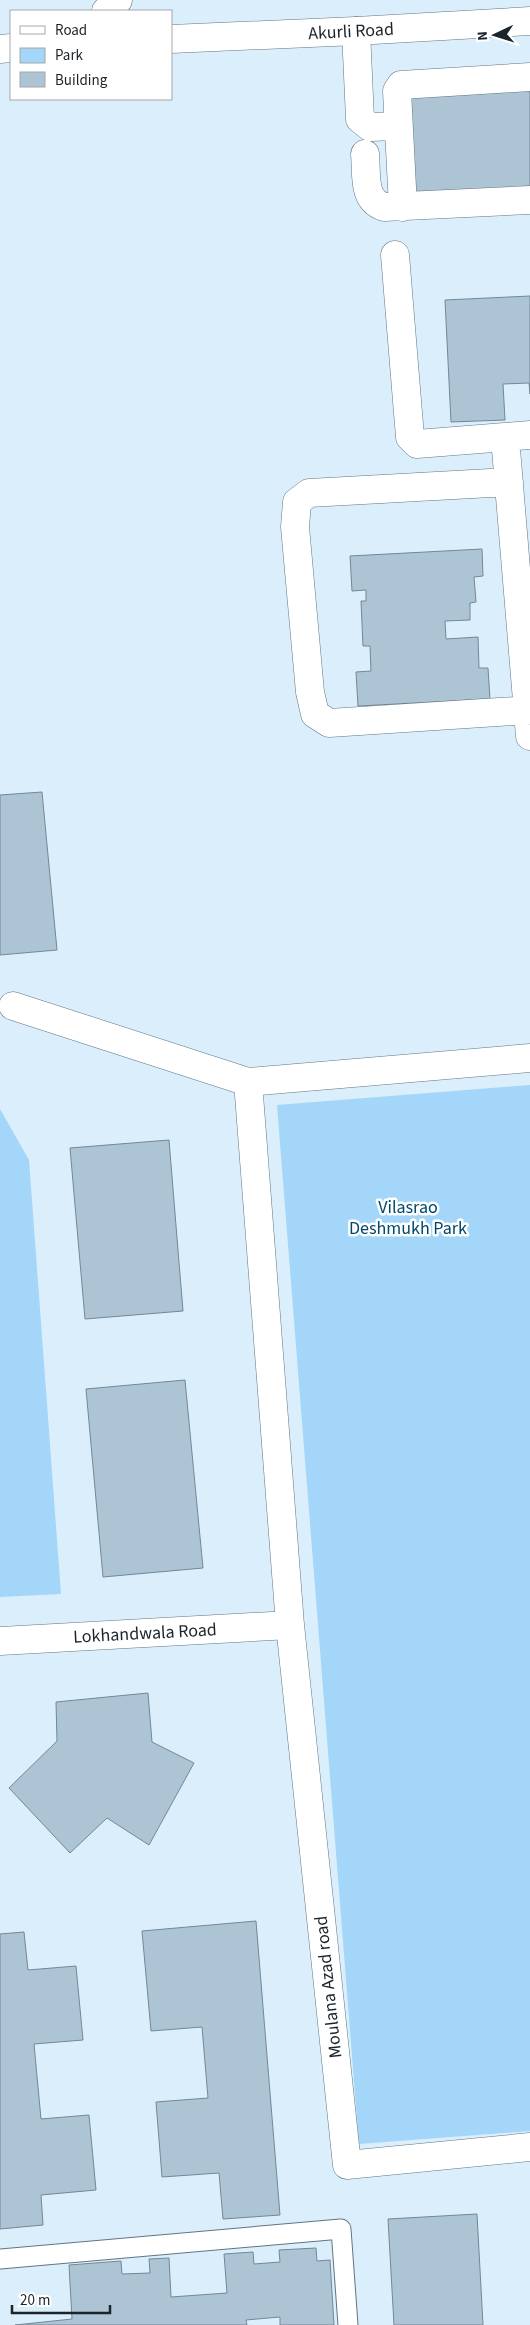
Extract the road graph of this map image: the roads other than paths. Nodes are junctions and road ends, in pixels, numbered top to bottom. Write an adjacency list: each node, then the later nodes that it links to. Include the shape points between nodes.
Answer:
1 (118, 0): 2 (street)
2 (107, 10)
3 (530, 21): 4 (street, Akurli Road)
4 (356, 31): 5 (street, Akurli Road); 7 (street, via 360,119 370,128)
5 (172, 39)
6 (530, 77): 7 (street, via 401,85 397,91)
7 (398, 126): 10 (street)
8 (366, 154): 10 (street, via 367,190 371,198 384,208)
9 (530, 200): 10 (street)
10 (403, 207)
11 (395, 256): 12 (street, via 410,437 416,444)
12 (517, 436): 13 (street)
13 (509, 482): 14 (street); 14 (street, via 309,493 297,502 295,527 310,692 315,714 329,723)
14 (529, 719)
15 (13, 1006): 17 (street)
16 (530, 1058): 17 (street)
17 (248, 1082): 18 (street)
18 (290, 1626): 19 (street, Lokhandwala Road); 20 (street, Moulana Azad road, via 347,2165)
19 (0, 1641)
20 (530, 2147)
21 (0, 2259): 22 (lane, via 341,2229)
22 (348, 2325)

